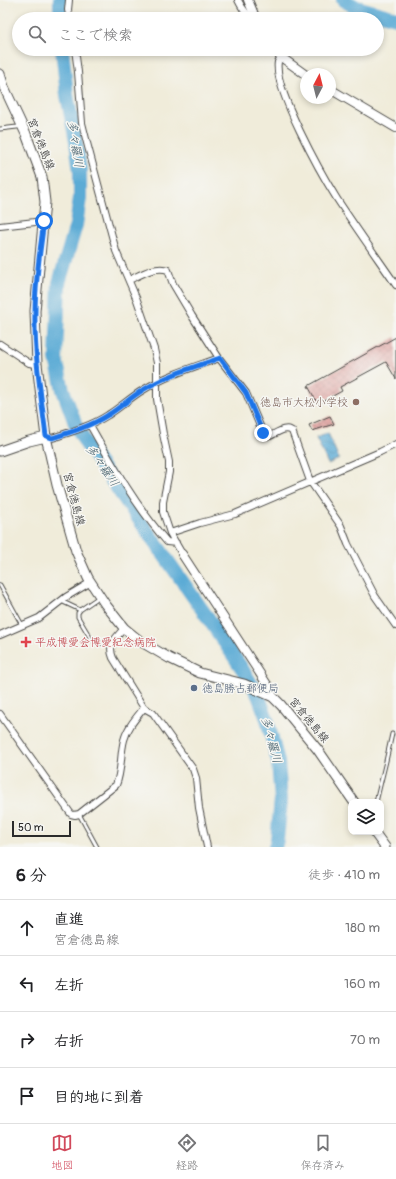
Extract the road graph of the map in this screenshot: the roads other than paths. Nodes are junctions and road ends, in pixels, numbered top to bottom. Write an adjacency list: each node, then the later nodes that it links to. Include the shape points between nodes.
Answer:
1 (69, 0): 4 (street)
2 (238, 0): 5 (street)
3 (248, 0): 6 (street)
4 (68, 12)
5 (245, 12)
6 (252, 12)
7 (76, 56): 18 (street, via 84,130 116,251)
8 (281, 57): 9 (street); 19 (street, via 278,62 282,86 305,142 337,198)
9 (300, 71)
10 (0, 74): 11 (main road, 宮倉徳島線)
11 (2, 87): 13 (main road, 宮倉徳島線)
12 (336, 93): 15 (street)
13 (22, 125): 14 (lane); 16 (main road, 宮倉徳島線, via 42,177)
14 (0, 128)
15 (396, 128)
16 (44, 221): 17 (street); 22 (main road, 宮倉徳島線, via 35,311)
17 (0, 226)
18 (129, 280): 21 (street, via 160,268 168,270 180,296); 23 (street, via 154,350)
19 (396, 285)
20 (0, 344): 22 (street, via 29,363)
21 (220, 358): 23 (street); 28 (street, via 246,393 263,433 270,436 284,429 292,431)
22 (36, 364): 25 (main road, 宮倉徳島線)
23 (156, 382): 24 (street, via 108,415); 29 (street, via 169,462 163,512)
24 (87, 426): 25 (street, via 52,438); 30 (street, via 152,524 166,542)
25 (46, 436): 27 (main road); 32 (main road, 宮倉徳島線, via 76,551)
26 (396, 444): 28 (street)
27 (0, 451)
28 (310, 481): 29 (street, via 235,514); 38 (street, via 341,526 375,596)
29 (170, 532): 30 (street)
30 (176, 543): 31 (street)
31 (182, 554): 42 (street, via 270,689)
32 (91, 582): 34 (main road, 宮倉徳島線); 35 (street)
33 (0, 584): 37 (lane)
34 (100, 596): 36 (lane); 39 (main road, 宮倉徳島線)
35 (62, 601): 36 (lane); 37 (street, via 39,618)
36 (80, 610): 41 (lane, via 78,617 91,639)
37 (22, 625): 40 (street)
38 (396, 626)
39 (124, 628): 41 (street); 42 (main road, 宮倉徳島線, via 140,641 200,673 244,684)
40 (0, 635)
41 (112, 646): 43 (street, via 113,658)
42 (269, 695): 46 (main road, 宮倉徳島線, via 281,705 318,750)
43 (144, 708): 48 (street, via 128,729 123,742 116,785); 51 (street, via 153,713 193,769)
44 (0, 714): 48 (street, via 71,814)
45 (392, 734): 47 (lane)
46 (352, 799)
47 (377, 799)
48 (79, 814): 50 (lane)
49 (376, 835): 52 (main road)
50 (97, 847)
51 (207, 847)
52 (383, 847)

